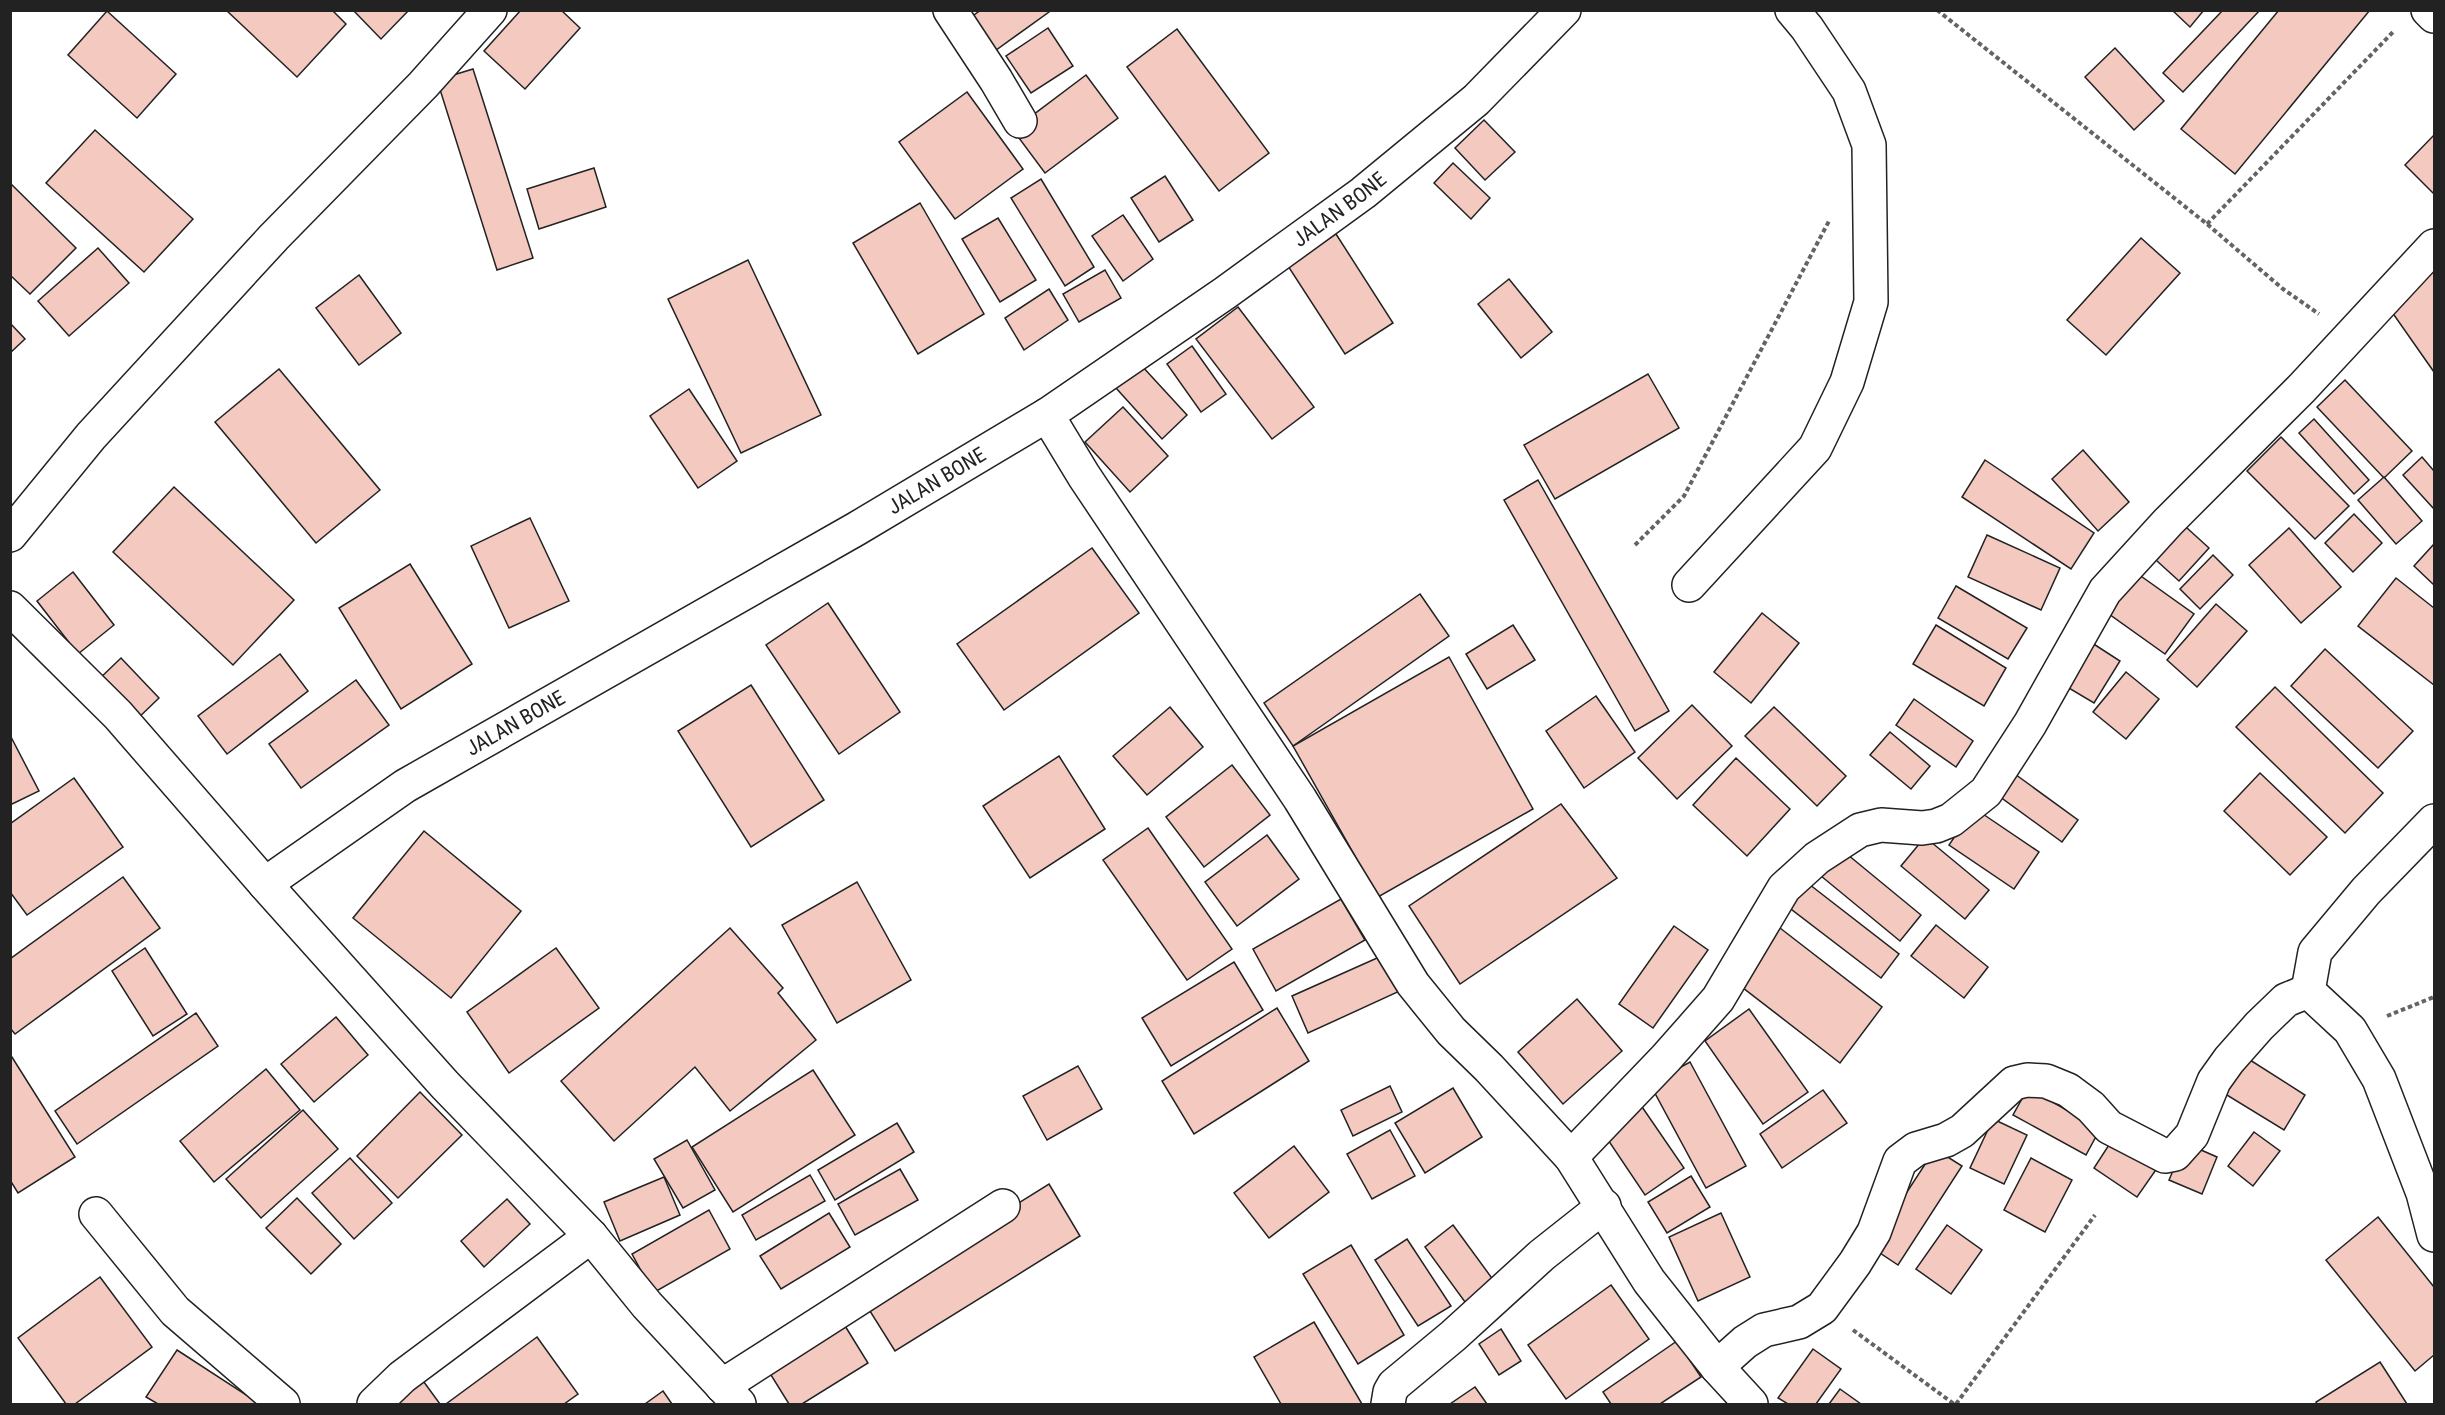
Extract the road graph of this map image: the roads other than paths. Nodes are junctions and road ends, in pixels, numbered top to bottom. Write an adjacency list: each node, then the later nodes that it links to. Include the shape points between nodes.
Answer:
1 (490, 10): 10 (street, via 91,436)
2 (950, 10): 7 (street)
3 (1564, 10): 9 (street, JALAN BONE, via 1476,100 1363,193)
4 (1792, 10): 11 (street, via 1849,91 1869,145 1871,302 1847,382 1815,448)
5 (2428, 10): 6 (street)
6 (2434, 16)
7 (1020, 121)
8 (2434, 246): 16 (street, via 2105,591 2030,724 1986,792 1951,820 1936,826 1881,825 1860,830 1817,858 1784,888 1718,999)
9 (1047, 415): 14 (street, JALAN BONE, via 856,529 405,786); 16 (street, via 1300,799 1413,984 1451,1031)
10 (10, 535)
11 (1689, 585)
12 (10, 608): 14 (street, via 118,715)
13 (2434, 821): 15 (street, via 2366,891 2315,952)
14 (265, 884): 21 (street, via 445,1085)
15 (2308, 991): 20 (street, via 2350,1030 2379,1078 2420,1183); 22 (street, via 2286,1000 2229,1060 2214,1081 2192,1135 2175,1154 2165,1156 2109,1127 2068,1090 2046,1081 2014,1083 1962,1131 1916,1149 1900,1161 1874,1232 1822,1308 1799,1322 1764,1330)
16 (1571, 1156): 18 (street)
17 (1003, 1206): 23 (street)
18 (1604, 1206): 22 (street, via 1649,1281); 26 (street, via 1394,1385)
19 (96, 1214): 24 (street, via 176,1311)
20 (2434, 1235)
21 (591, 1236): 23 (street, via 647,1305); 25 (street, via 402,1377)
22 (1717, 1367): 27 (street)
23 (731, 1395)
24 (283, 1404)
25 (374, 1404)
26 (1388, 1404)
27 (1751, 1404)

